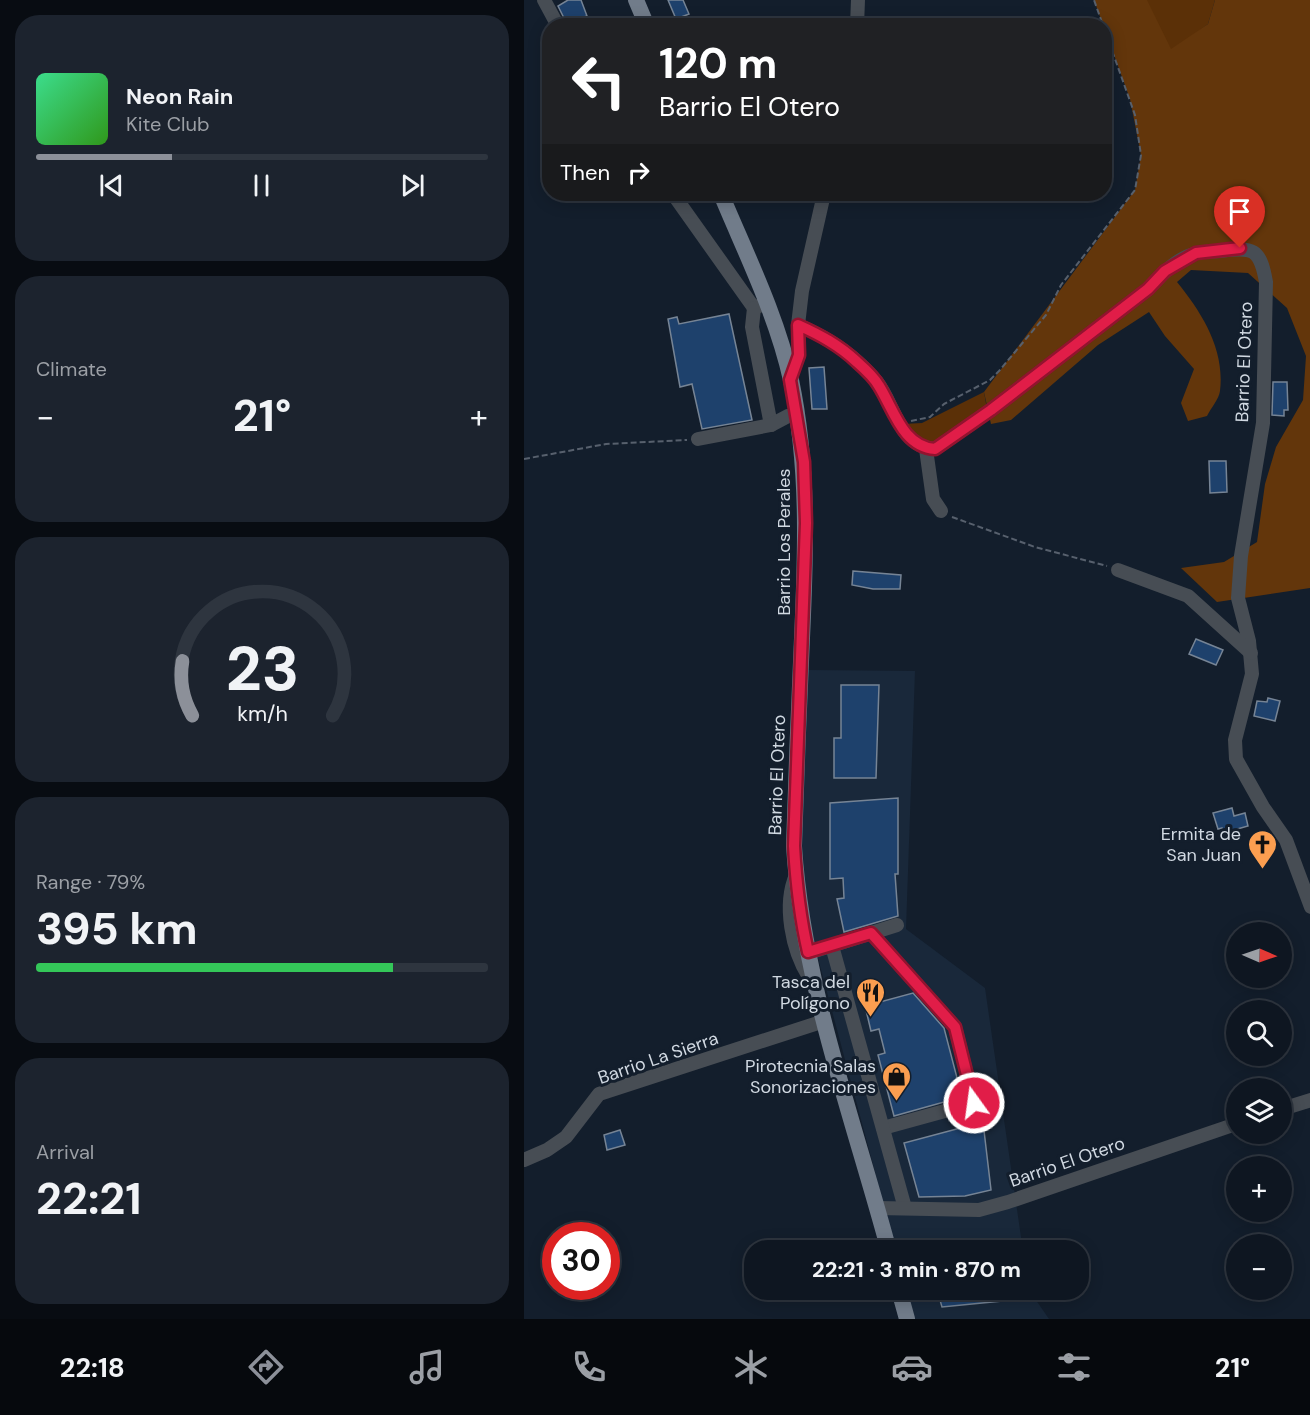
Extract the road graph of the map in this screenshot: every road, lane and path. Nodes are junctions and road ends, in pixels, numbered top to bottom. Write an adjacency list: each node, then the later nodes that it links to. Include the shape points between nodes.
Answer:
1 (544, 0): 5 (street)
2 (636, 0): 6 (main road)
3 (858, 0): 7 (street)
4 (1094, 0): 8 (path)
5 (554, 18)
6 (644, 18)
7 (857, 18)
8 (1100, 18)
9 (1112, 50): 17 (path, via 1135,115 1141,155 1135,190 1061,285 1046,315 1000,371 944,404 930,417)
10 (678, 201): 13 (street, Barrio Los Perales)
11 (723, 201): 13 (main road, Barrio Los Perales)
12 (822, 201): 14 (street, Barrio Los Perales)
13 (760, 306): 15 (main road, Barrio Los Perales); 18 (street, via 752,327)
14 (798, 325): 15 (street, Barrio Los Perales, via 799,355); 17 (street, via 829,338 857,361 878,383)
15 (790, 380): 16 (main road, Barrio Los Perales)
16 (797, 415): 18 (street); 25 (main road, Barrio Los Perales, via 804,462 806,523)
17 (897, 419): 20 (street, via 919,447)
18 (771, 425): 19 (street)
19 (698, 439): 21 (path, via 606,444)
20 (926, 449): 22 (street, via 933,499); 24 (street, Barrio El Otero, via 944,445 991,410 1148,289 1165,271 1196,253 1240,248 1254,253 1262,261 1266,282 1263,423 1238,598)
21 (524, 459)
22 (941, 511): 23 (path, via 1035,547)
23 (1118, 570): 24 (street, via 1188,596)
24 (1251, 653): 27 (street, Barrio El Otero, via 1252,674 1235,740 1236,759 1286,840)
25 (801, 669): 26 (main road, Barrio El Otero)
26 (796, 875): 31 (main road, Barrio El Otero); 32 (street, via 789,896 791,921 802,963)
27 (1310, 906)
28 (897, 925): 29 (street)
29 (871, 933): 30 (street); 37 (street, via 955,1027 974,1103)
30 (832, 946): 31 (street); 37 (street)
31 (808, 952): 32 (main road, Barrio El Otero)
32 (816, 984): 33 (main road, Barrio El Otero)
33 (824, 1021): 38 (street, Barrio La Sierra, via 599,1094 566,1137); 39 (main road, Barrio El Otero)
34 (1310, 1100): 35 (street)
35 (1292, 1106)
36 (1226, 1127): 40 (street, Barrio El Otero, via 979,1210)
37 (883, 1128): 40 (street)
38 (524, 1160)
39 (878, 1208): 40 (street, Barrio El Otero); 41 (main road, Barrio El Otero)
40 (905, 1208)
41 (886, 1240)
42 (902, 1300): 43 (main road)
43 (907, 1319)

